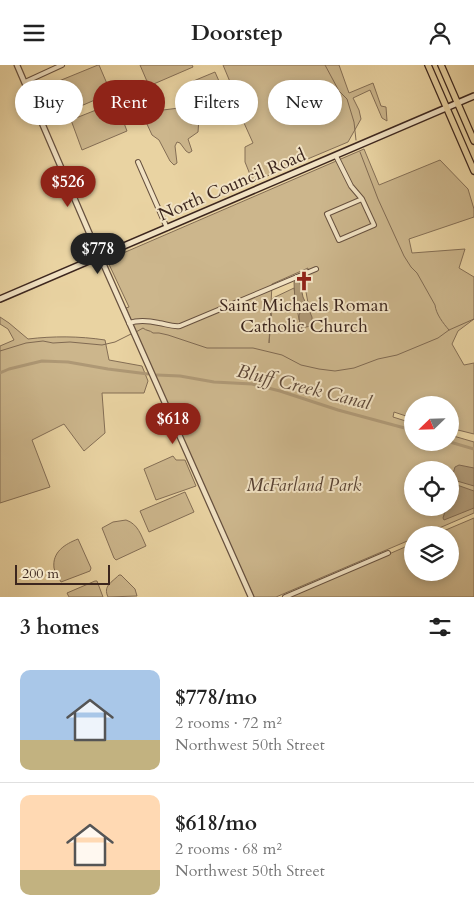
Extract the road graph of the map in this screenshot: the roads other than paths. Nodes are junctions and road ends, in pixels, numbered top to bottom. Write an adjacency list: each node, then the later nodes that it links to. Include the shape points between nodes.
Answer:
1 (17, 65): 5 (street)
2 (62, 65): 6 (street)
3 (428, 65): 9 (highway)
4 (441, 65): 8 (highway)
5 (24, 80)
6 (26, 80)
7 (474, 96): 8 (main road, North Council Road)
8 (457, 103): 9 (main road, North Council Road); 11 (highway)
9 (446, 107): 12 (main road, North Council Road); 14 (highway)
10 (43, 125): 17 (street)
11 (474, 141)
12 (336, 156): 15 (street, via 351,186); 16 (main road, North Council Road)
13 (138, 162): 16 (street)
14 (474, 171)
15 (362, 199): 15 (street, via 374,225 340,240 327,214)
16 (167, 228): 17 (main road, North Council Road)
17 (100, 257): 19 (main road, North Council Road); 20 (street)
18 (316, 269): 20 (street, via 180,326)
19 (0, 299)
20 (129, 323): 22 (street)
21 (388, 553): 23 (street)
22 (251, 597)
23 (285, 597)

